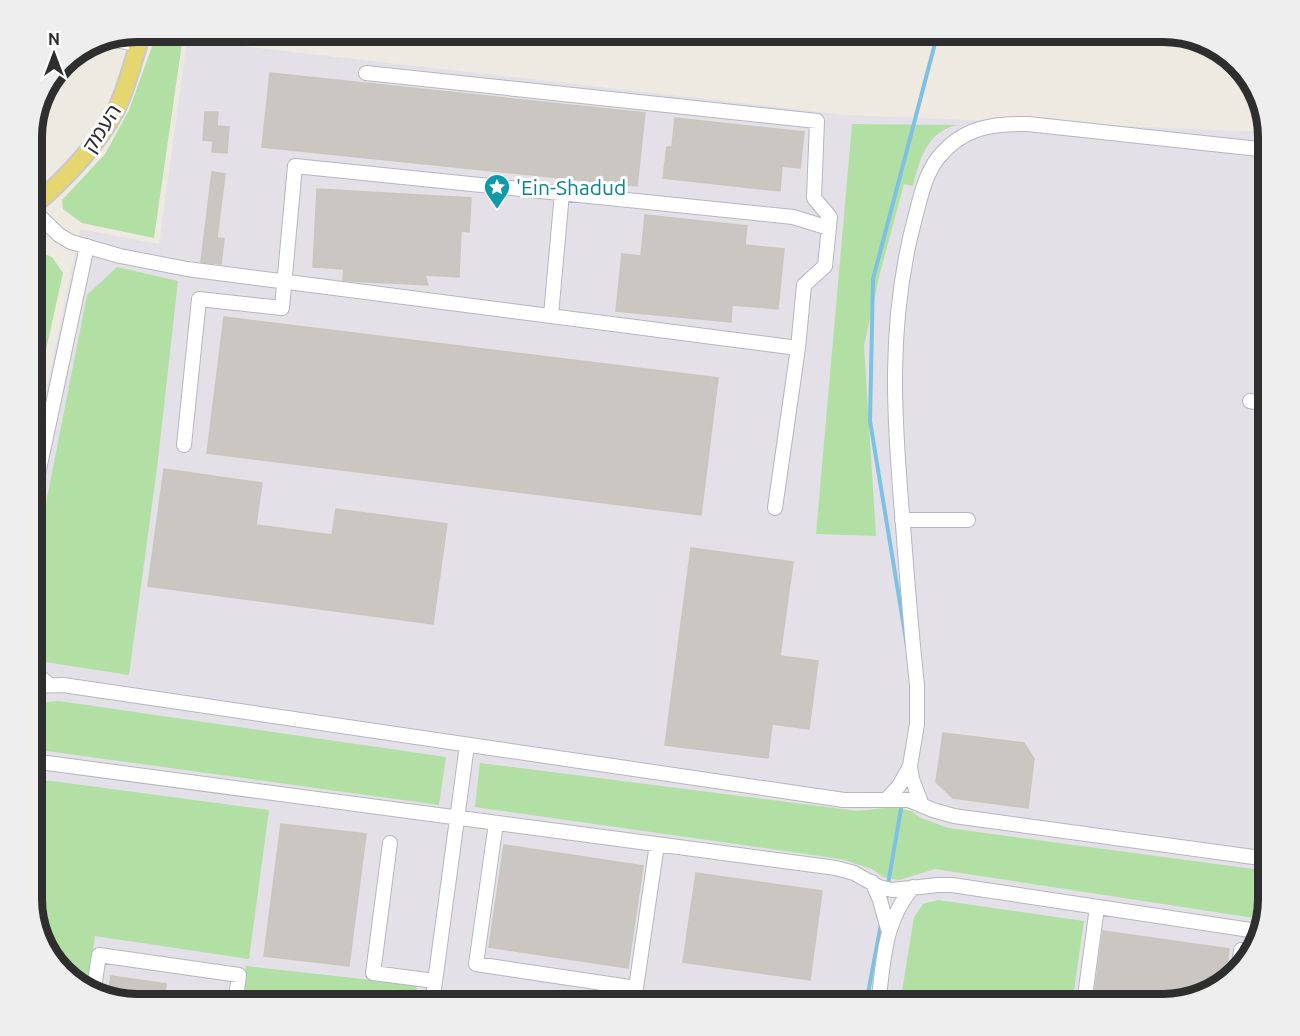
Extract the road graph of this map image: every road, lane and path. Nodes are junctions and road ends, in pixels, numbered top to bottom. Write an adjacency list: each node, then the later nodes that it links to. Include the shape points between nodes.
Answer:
1 (139, 42): 5 (main road, העמק, via 120,100 99,137)
2 (366, 73): 7 (street, via 817,121 814,198 830,217)
3 (1258, 149): 17 (street, via 1010,123 979,128 938,158 922,192 899,302 893,394)
4 (562, 193): 7 (street, via 793,217); 9 (street, via 295,166); 10 (street)
5 (42, 199)
6 (42, 218): 8 (street, via 70,242)
7 (829, 228): 11 (street, via 825,266 804,285)
8 (87, 246): 9 (street, via 187,269); 15 (street)
9 (285, 281): 10 (street); 14 (street, via 282,308 199,299)
10 (551, 315): 11 (street)
11 (798, 348): 16 (street)
12 (1250, 401): 13 (street)
13 (1258, 402)
14 (184, 445)
15 (42, 455)
16 (775, 508)
17 (902, 520): 18 (street); 24 (street, via 917,684 917,724)
18 (968, 520)
19 (42, 678): 20 (street)
20 (50, 685): 21 (street); 22 (street)
21 (42, 686)
22 (467, 745): 25 (street, via 844,800); 27 (street)
23 (42, 762): 27 (street)
24 (910, 766): 25 (street); 26 (street)
25 (886, 800): 26 (street, via 909,800)
26 (922, 805): 31 (street, via 954,816)
27 (458, 818): 28 (street); 39 (street)
28 (496, 823): 30 (street); 30 (street, via 476,964 636,988)
29 (390, 843): 39 (street, via 374,973)
30 (657, 844): 32 (street, via 836,868)
31 (1258, 857)
32 (872, 882): 33 (street, via 892,890); 36 (street)
33 (913, 887): 34 (street, via 952,885); 36 (street, via 895,912)
34 (1097, 907): 35 (street); 44 (street)
35 (1252, 930)
36 (888, 931): 43 (street)
37 (1240, 950): 38 (street)
38 (1240, 954)
39 (435, 981): 42 (street)
40 (95, 984): 41 (street, via 99,955 239,975)
41 (236, 994)
42 (433, 994)
43 (879, 994)
44 (1085, 994)

